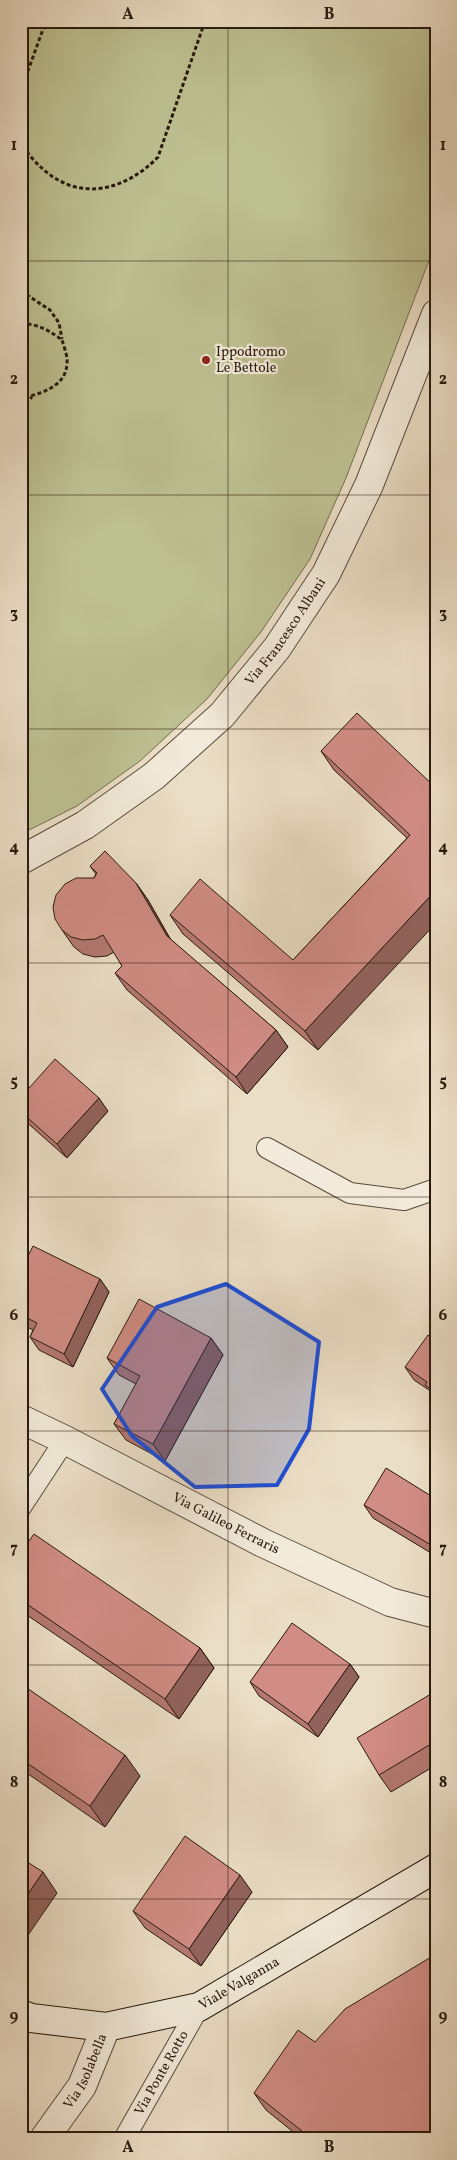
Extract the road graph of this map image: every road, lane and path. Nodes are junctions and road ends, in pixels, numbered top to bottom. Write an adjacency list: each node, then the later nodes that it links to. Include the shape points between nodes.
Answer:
1 (46, 21): 3 (path)
2 (205, 21): 4 (path, via 158,157 144,172 107,188 87,189 67,184 35,162)
3 (21, 90)
4 (21, 140)
5 (21, 291): 8 (path, via 50,310 60,323)
6 (436, 314): 14 (street, Via Francesco Albani, via 369,485 326,574 277,648 222,715 154,776 85,825)
7 (21, 324): 8 (path, via 47,329)
8 (62, 340): 9 (path, via 67,363 61,382)
9 (32, 396): 10 (path); 11 (path)
10 (21, 399)
11 (21, 408)
12 (21, 497): 13 (path)
13 (21, 538)
14 (21, 860)
15 (267, 1148): 16 (lane, via 350,1193 404,1200)
16 (436, 1189)
17 (21, 1419): 18 (street, Via Galileo Ferraris)
18 (65, 1440): 19 (lane); 20 (street, Via Galileo Ferraris, via 271,1547 390,1602)
19 (21, 1508)
20 (436, 1614)
21 (436, 1868): 22 (street, Viale Valganna)
22 (199, 2007): 24 (street, Viale Valganna); 26 (lane, Via Ponte Rotto)
23 (21, 2014): 24 (street, Viale Valganna)
24 (106, 2027): 25 (street, Via Isolabella, via 82,2086)
25 (44, 2139)
26 (124, 2139)

